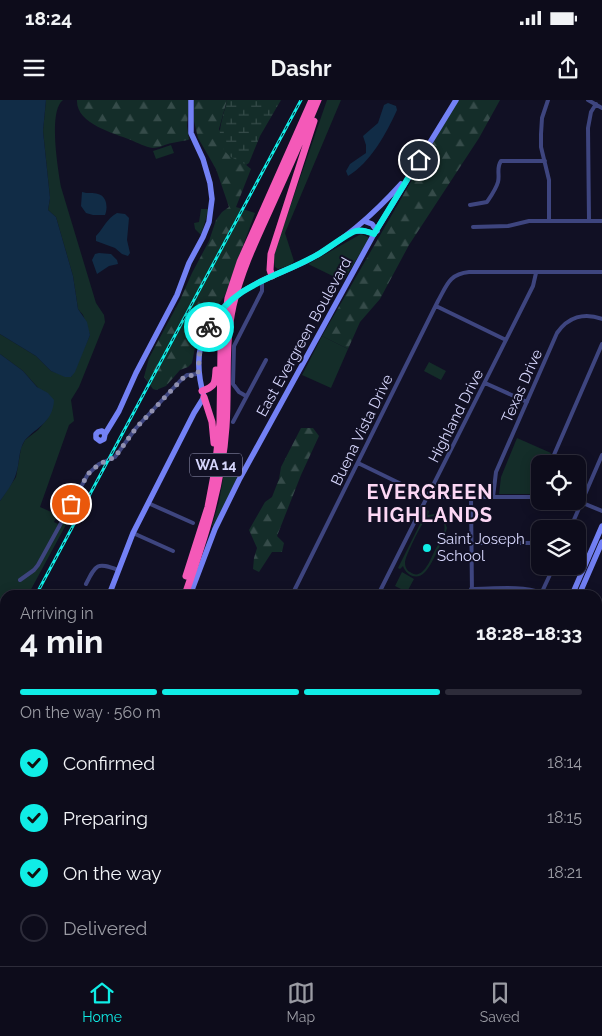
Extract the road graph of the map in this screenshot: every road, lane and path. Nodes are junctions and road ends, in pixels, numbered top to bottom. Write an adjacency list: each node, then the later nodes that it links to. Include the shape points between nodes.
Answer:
1 (191, 100): 37 (street, via 191,133 210,183 210,216 177,295)
2 (312, 100): 25 (highway, WA 14, via 240,262)
3 (320, 100): 21 (highway, via 274,244 270,262); 64 (highway, WA 14, via 251,251 238,288 228,344 226,427 220,478 208,529)
4 (456, 100): 10 (street, East Evergreen Boulevard)
5 (548, 100): 9 (street, via 542,118)
6 (588, 100): 7 (street)
7 (596, 104): 8 (street); 12 (street, via 588,128)
8 (602, 108)
9 (545, 161): 11 (street, via 501,161 498,182 487,202); 14 (street, via 550,180)
10 (408, 177): 13 (street); 18 (street, East Evergreen Boulevard)
11 (470, 205)
12 (589, 220): 14 (street); 15 (street)
13 (364, 221): 17 (street); 18 (street, via 372,224)
14 (549, 221): 16 (street)
15 (602, 221)
16 (473, 227)
17 (354, 231): 18 (street); 21 (street, via 314,257)
18 (376, 232): 65 (street, East Evergreen Boulevard, via 224,509)
19 (602, 272): 20 (street)
20 (536, 273): 23 (street, Buena Vista Drive, via 461,273 449,281); 26 (street, Highland Drive, via 533,286)
21 (272, 276): 22 (street)
22 (262, 280): 29 (street, via 233,298 216,317 200,348); 32 (street, via 262,291 234,346 233,384)
23 (436, 306): 26 (street); 40 (street, Buena Vista Drive)
24 (602, 318): 33 (street, Texas Drive, via 586,315 568,320 562,326)
25 (222, 330): 31 (highway, via 214,384); 42 (highway, WA 14, via 219,428)
26 (506, 340): 30 (street, Highland Drive)
27 (602, 344): 39 (street)
28 (266, 360): 32 (street)
29 (198, 374): 31 (street); 59 (street, via 184,377 136,428 115,457 99,464 88,474 38,565)
30 (485, 383): 33 (street); 43 (street, Highland Drive)
31 (203, 394): 34 (street); 35 (highway)
32 (246, 396): 36 (street)
33 (527, 402): 45 (street, Texas Drive, via 496,472)
34 (197, 407): 35 (highway); 47 (street)
35 (207, 409): 42 (highway, via 214,432)
36 (232, 422)
37 (105, 434)
38 (602, 454): 41 (street)
39 (554, 455)
40 (358, 463): 43 (street); 66 (street, Buena Vista Drive)
41 (586, 487)
42 (212, 490): 63 (highway, WA 14)
43 (428, 497): 44 (street); 67 (street, Highland Drive)
44 (471, 497): 45 (street); 54 (street)
45 (494, 497): 46 (street)
46 (531, 497)
47 (148, 503): 50 (street); 52 (street)
48 (586, 504): 49 (street)
49 (602, 511)
50 (193, 523)
51 (602, 526): 70 (street)
52 (133, 533): 56 (street); 57 (street)
53 (602, 542): 71 (street)
54 (471, 543): 55 (street); 61 (street)
55 (531, 544)
56 (173, 551)
57 (118, 570): 60 (street, via 96,566); 62 (street)
58 (550, 575): 69 (street)
59 (20, 580)
60 (86, 584)
61 (472, 589): 68 (street)
62 (111, 590)
63 (182, 590)
64 (187, 590)
65 (192, 590)
66 (294, 590)
67 (381, 590)
68 (526, 590)
69 (543, 590)
70 (574, 590)
71 (581, 590)

